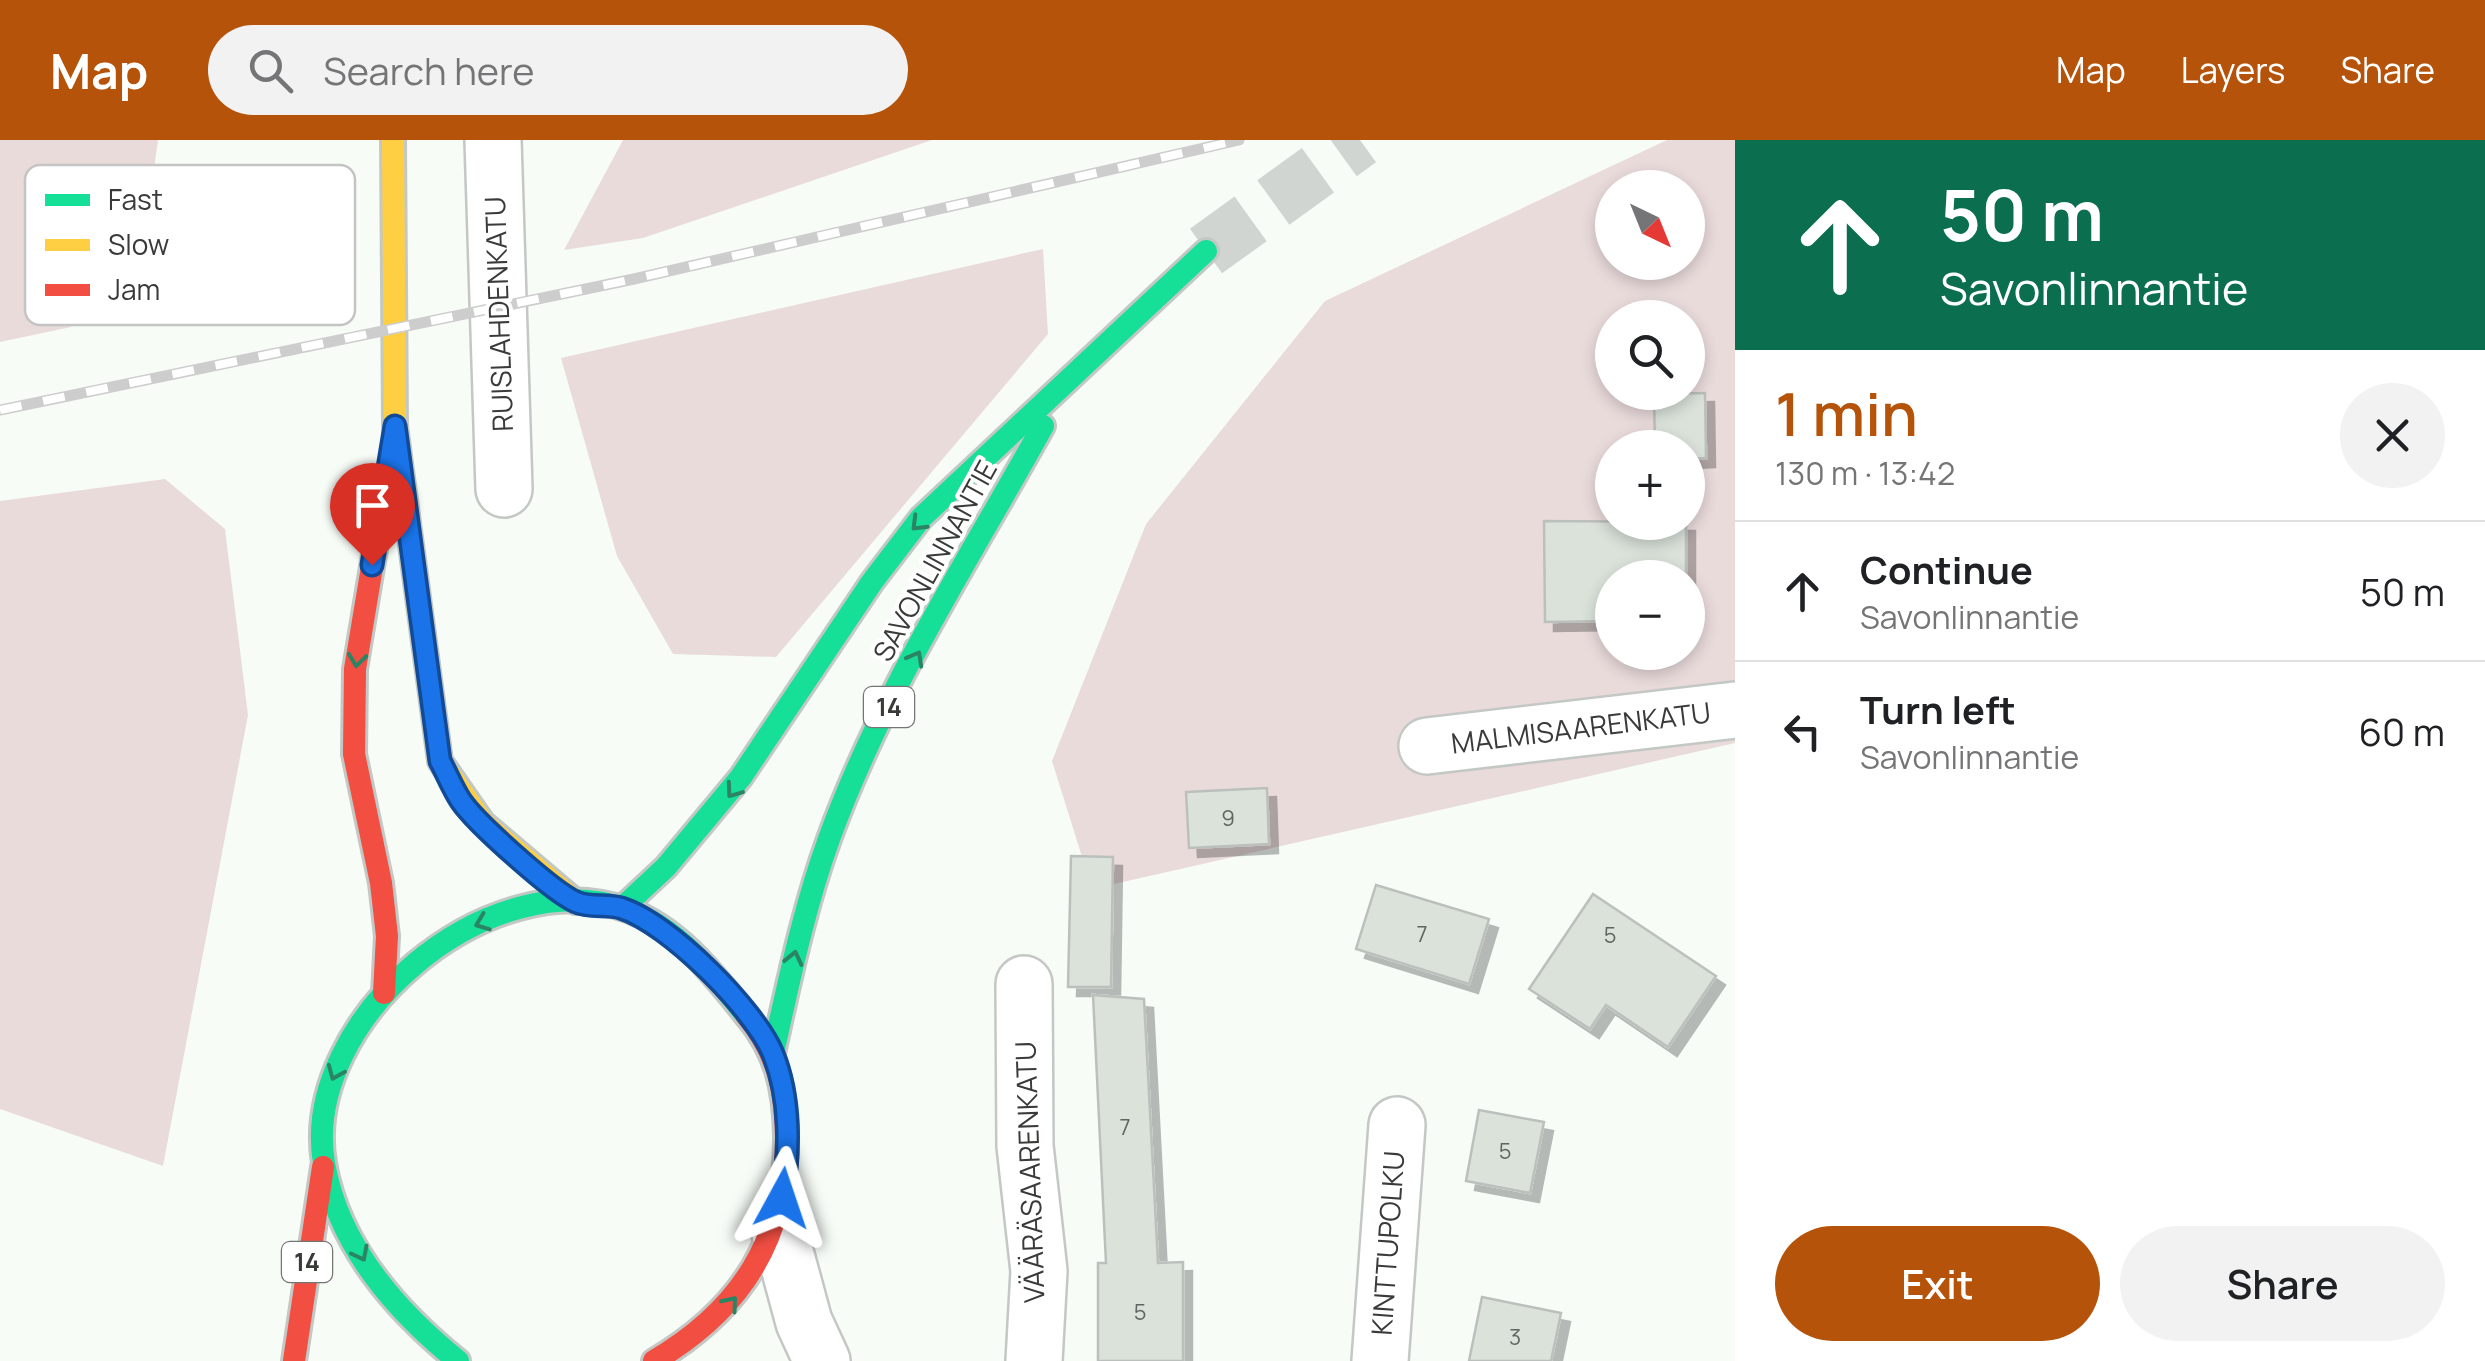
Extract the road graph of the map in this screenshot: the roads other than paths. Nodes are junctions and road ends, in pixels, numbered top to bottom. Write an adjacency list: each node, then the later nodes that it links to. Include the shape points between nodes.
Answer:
1 (392, 140): 5 (main road)
2 (494, 140): 6 (street, RUISLAHDENKATU)
3 (1206, 251): 4 (main road, SAVONLINNANTIE / 14, via 1149,297)
4 (1066, 386): 10 (main road, SAVONLINNANTIE / 14, one-way to 10, via 909,532 711,820 668,870); 13 (main road, SAVONLINNANTIE / 14, one-way to 4, via 809,896 840,809)
5 (395, 426): 9 (main road, via 440,761 462,803); 12 (main road, one-way to 12, via 355,669 354,754 388,936)
6 (504, 489)
7 (1735, 710): 8 (street, MALMISAARENKATU)
8 (1426, 746)
9 (576, 902): 10 (main road, 14); 12 (main road, 14, one-way to 12, via 534,906 476,924 425,951)
10 (622, 908): 13 (main road, 14, via 654,924 717,977)
11 (1024, 984): 21 (street, VÄÄRÄSAARENKATU, via 1025,1146 1039,1271)
12 (384, 993): 15 (main road, 14, one-way to 15, via 328,1088)
13 (773, 1053): 16 (main road, 14, via 786,1108 787,1170)
14 (1397, 1126): 22 (street, KINTTUPOLKU)
15 (324, 1164): 17 (main road, 14); 18 (main road, 14, one-way to 18, via 374,1281 419,1333)
16 (778, 1226): 19 (main road, 14, one-way to 16, via 723,1314 753,1277); 20 (street, via 804,1322)
17 (294, 1361)
18 (458, 1361)
19 (654, 1361)
20 (822, 1361)
21 (1034, 1361)
22 (1380, 1361)

